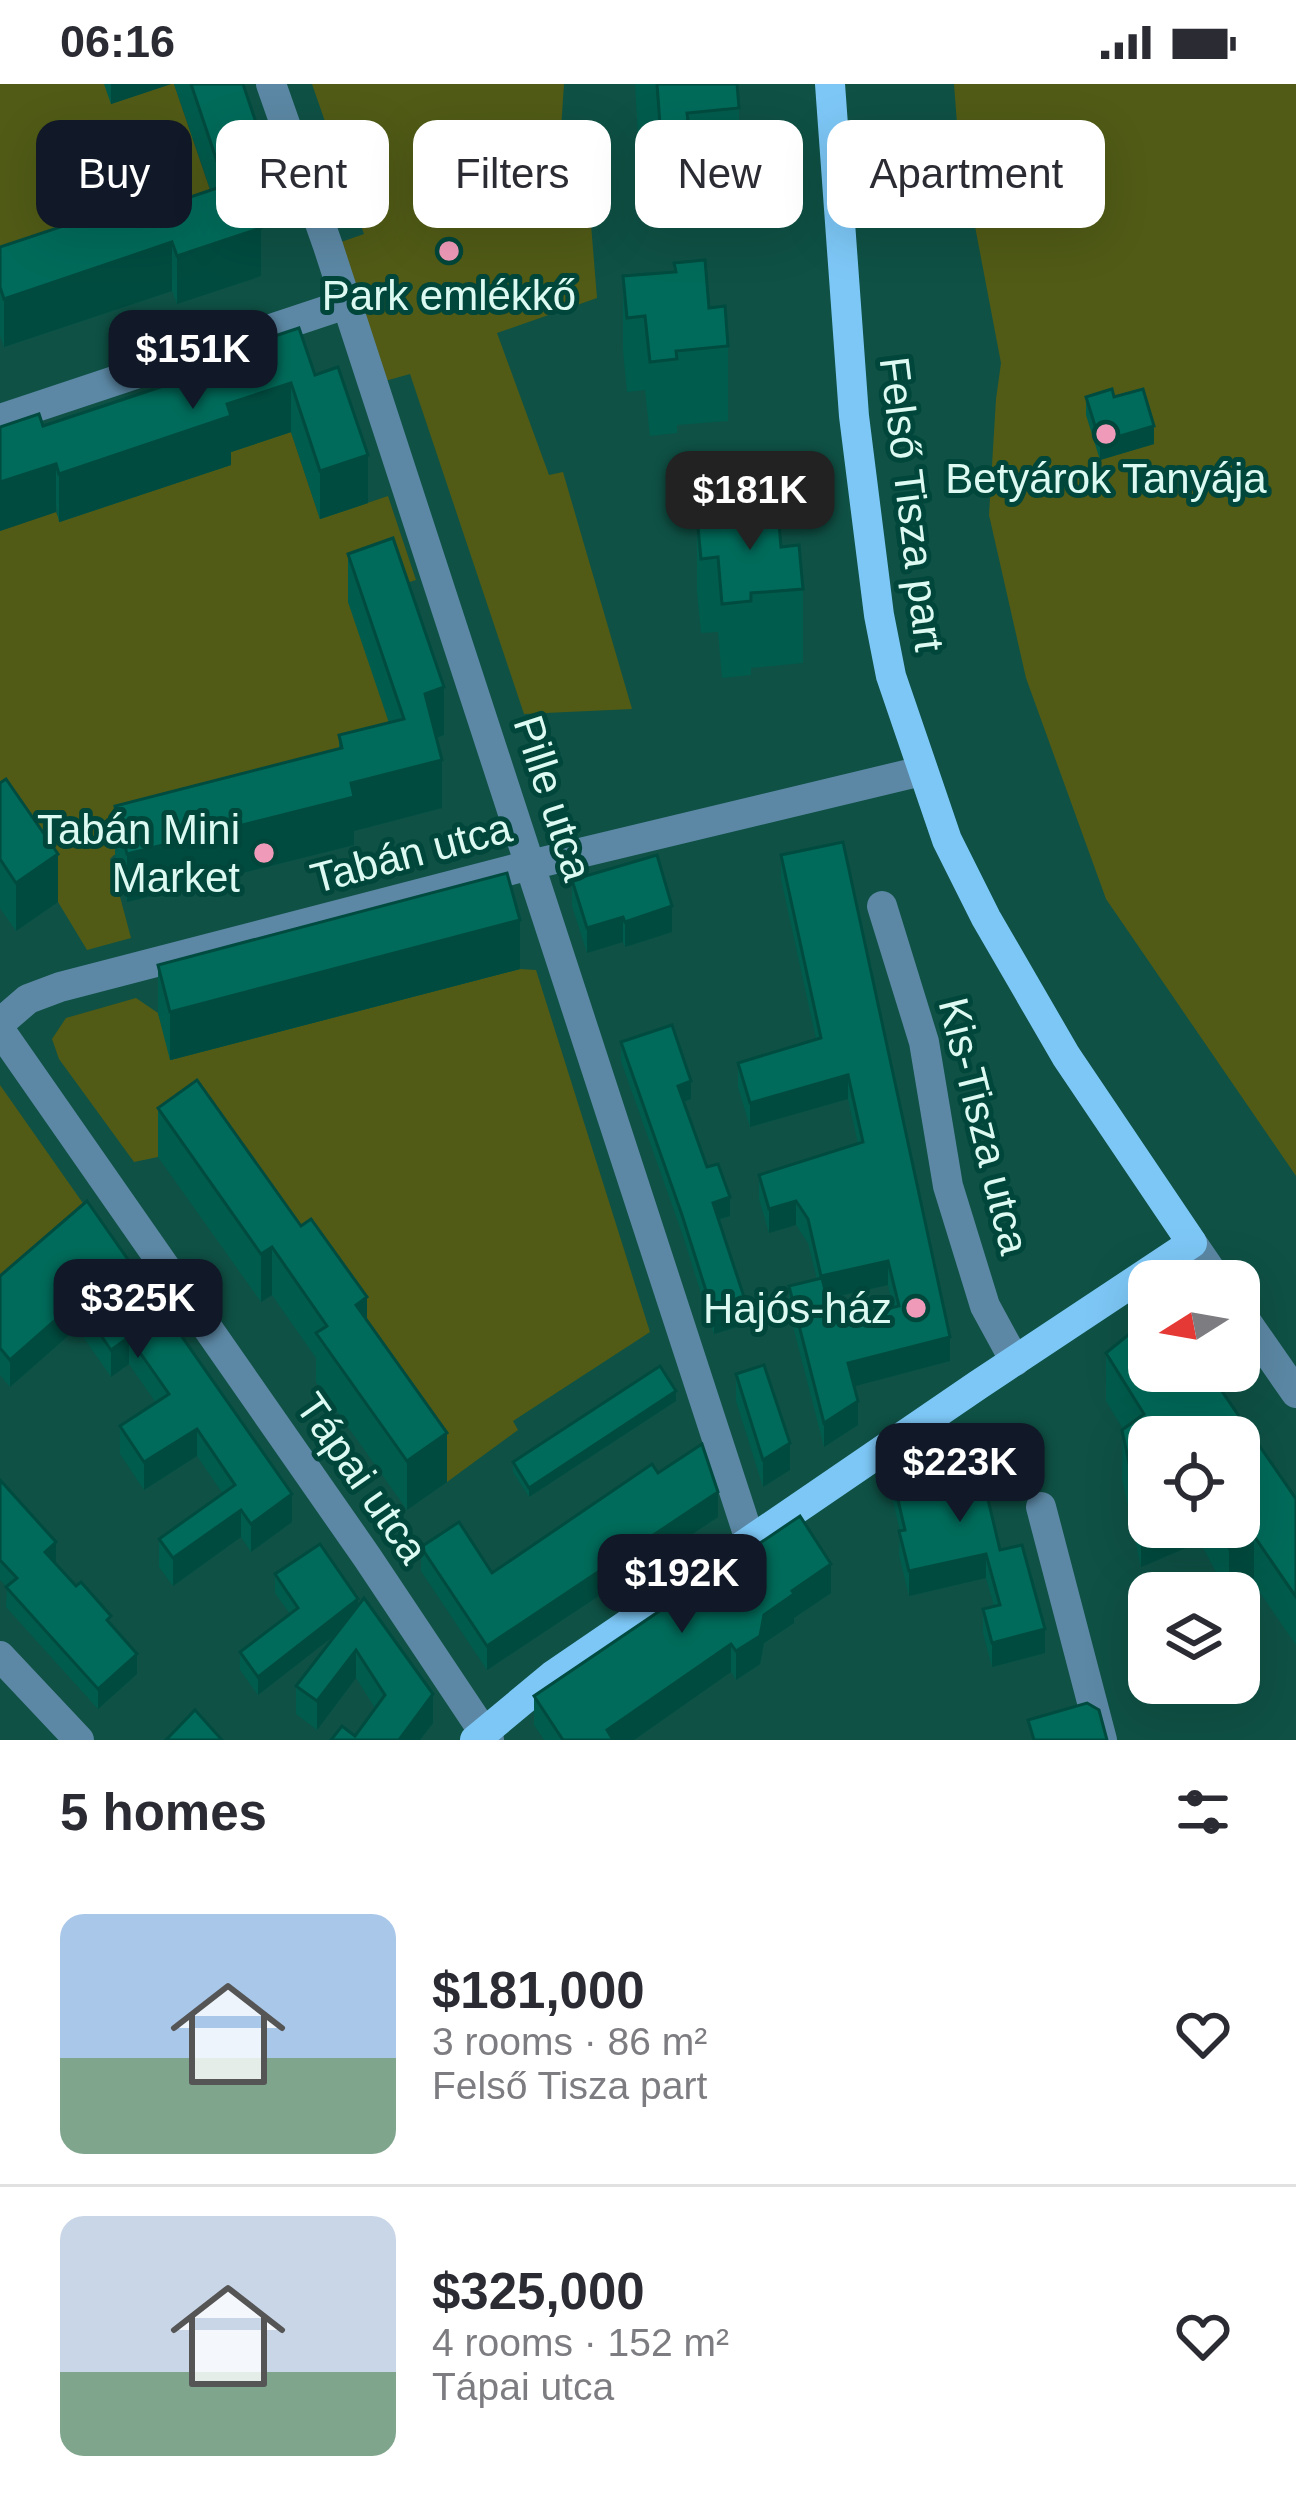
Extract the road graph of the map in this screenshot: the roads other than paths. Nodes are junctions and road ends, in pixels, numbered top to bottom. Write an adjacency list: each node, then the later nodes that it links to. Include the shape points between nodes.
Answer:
1 (271, 84): 3 (street, Pille utca)
2 (830, 84): 5 (main road, Felső Tisza part, via 868,537 892,676)
3 (346, 304): 4 (street); 6 (street, Pille utca)
4 (0, 418)
5 (922, 771): 6 (street, Tabán utca); 9 (main road, Felső Tisza part, via 947,840 1020,980)
6 (530, 865): 8 (street, Tabán utca, via 60,987 28,999); 15 (street, Pille utca)
7 (882, 906): 12 (street, Kis-Tisza utca, via 924,1042 948,1186 986,1306)
8 (0, 1026): 17 (street, Tápai utca)
9 (1192, 1243): 10 (street, Felső Tisza part); 12 (main road)
10 (1204, 1260)
11 (1260, 1341): 13 (street)
12 (1016, 1360): 15 (main road)
13 (1296, 1393)
14 (1041, 1507): 19 (street)
15 (750, 1540): 17 (main road, via 552,1676)
16 (0, 1656): 18 (street)
17 (482, 1737)
18 (79, 1740)
19 (1102, 1740)

